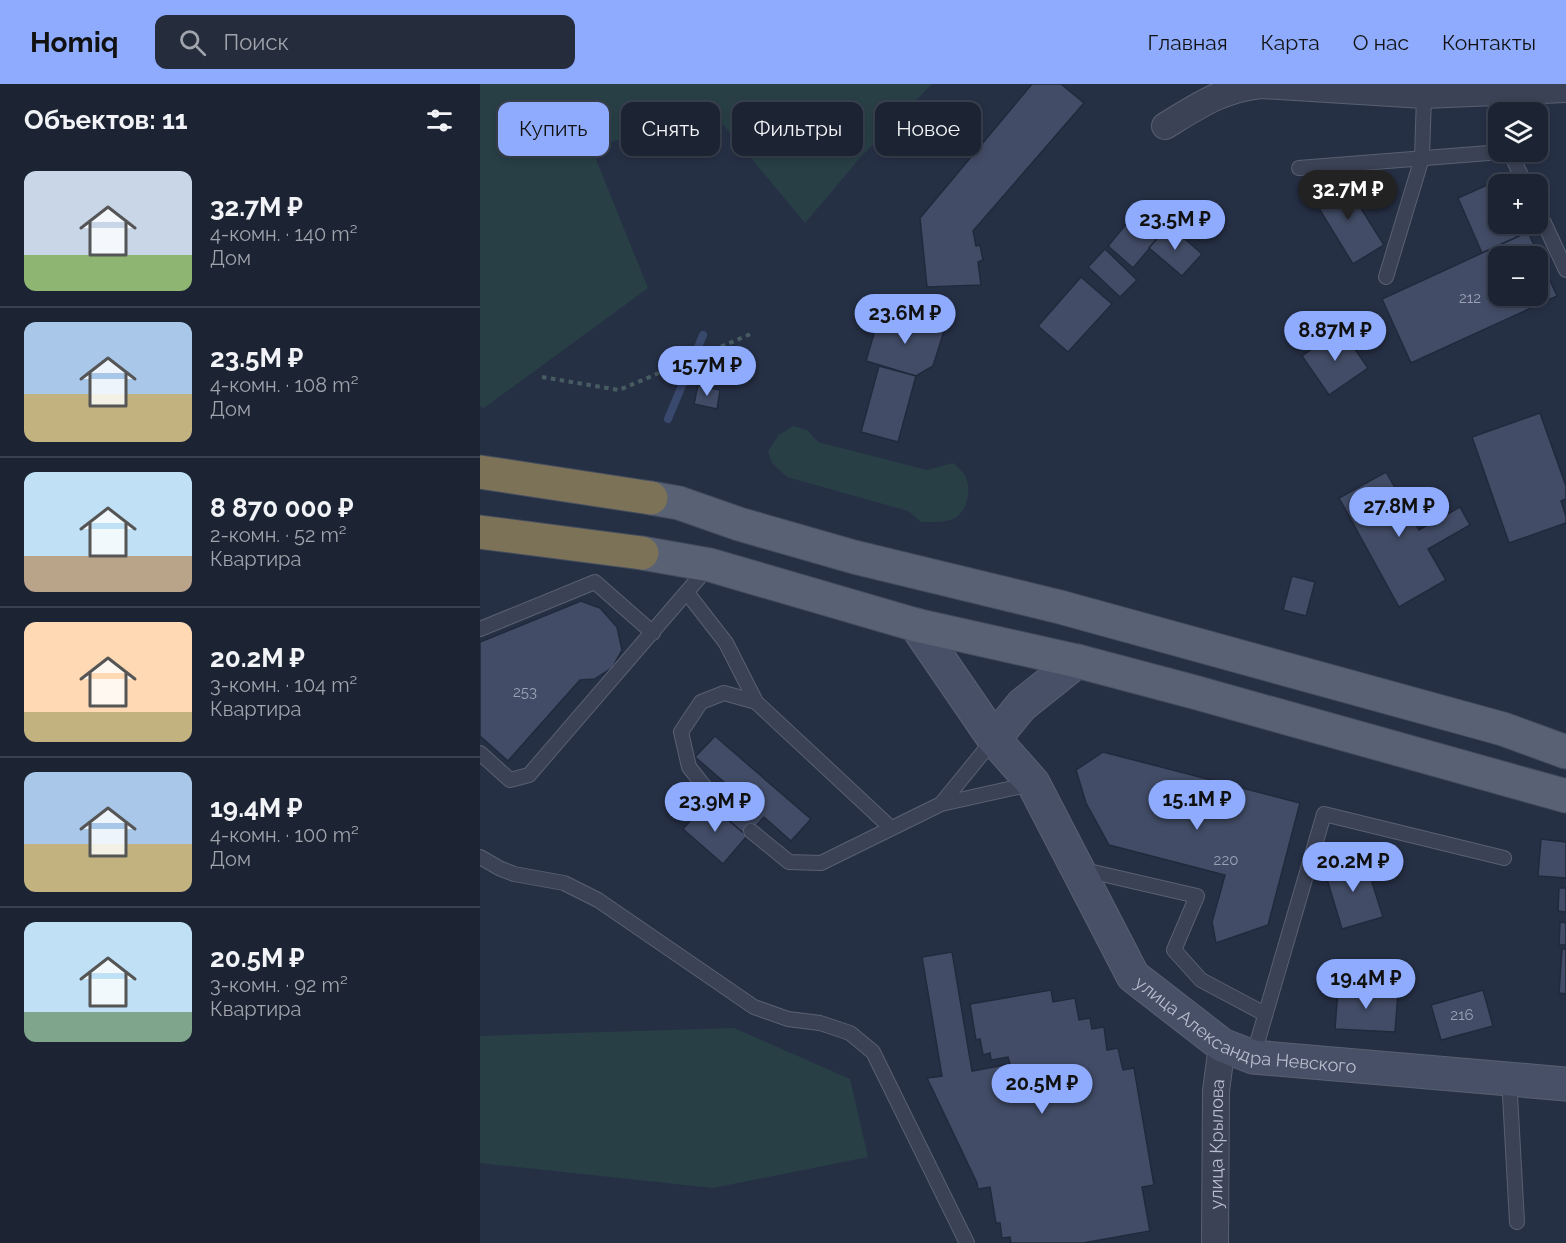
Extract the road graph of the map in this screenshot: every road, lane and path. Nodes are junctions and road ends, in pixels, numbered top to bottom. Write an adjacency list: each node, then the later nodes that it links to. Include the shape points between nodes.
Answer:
1 (1566, 89): 2 (street)
2 (1424, 95): 3 (street, via 1244,87 1210,98); 5 (lane)
3 (1165, 126)
4 (1488, 153): 5 (lane)
5 (1422, 158): 6 (lane); 9 (lane)
6 (1299, 168)
7 (1548, 231): 8 (lane)
8 (1566, 270)
9 (1386, 277)
10 (753, 333): 11 (path, via 619,390)
11 (542, 377)
12 (480, 472): 13 (highway)
13 (651, 498): 24 (main road, via 679,503 854,557 1060,607 1492,725)
14 (480, 532): 15 (highway)
15 (642, 553): 16 (main road)
16 (710, 565): 17 (lane); 18 (main road)
17 (688, 594): 20 (lane); 22 (lane, via 726,643)
18 (916, 626): 21 (main road); 23 (street, улица Александра Невского)
19 (480, 629): 20 (lane, via 596,582)
20 (653, 633): 25 (lane, via 529,775 510,780)
21 (1077, 662): 23 (street, via 1022,705); 28 (main road)
22 (756, 702): 27 (lane, via 724,693 701,702 681,732 689,767); 30 (lane)
23 (994, 739): 26 (street, улица Александра Невского); 29 (lane)
24 (1566, 752)
25 (480, 753)
26 (1033, 783): 29 (lane); 34 (street, улица Александра Невского)
27 (712, 796)
28 (1566, 796)
29 (941, 804): 30 (lane)
30 (891, 828): 31 (lane, via 821,863 789,862)
31 (751, 831)
32 (480, 857): 41 (lane, via 514,874 564,883 598,900 754,1007 850,1033 873,1052)
33 (1504, 858): 35 (lane, via 1324,814)
34 (1077, 868): 35 (lane, via 1197,896 1174,950 1201,980); 36 (street, улица Александра Невского, via 1133,976)
35 (1265, 1014): 37 (lane)
36 (1222, 1045): 37 (street, улица Александра Невского); 42 (street, улица Крылова, via 1216,1091)
37 (1253, 1057): 38 (street, улица Александра Невского)
38 (1509, 1077): 39 (street, улица Александра Невского); 40 (lane)
39 (1566, 1084)
40 (1517, 1222)
41 (967, 1243)
42 (1215, 1243)

